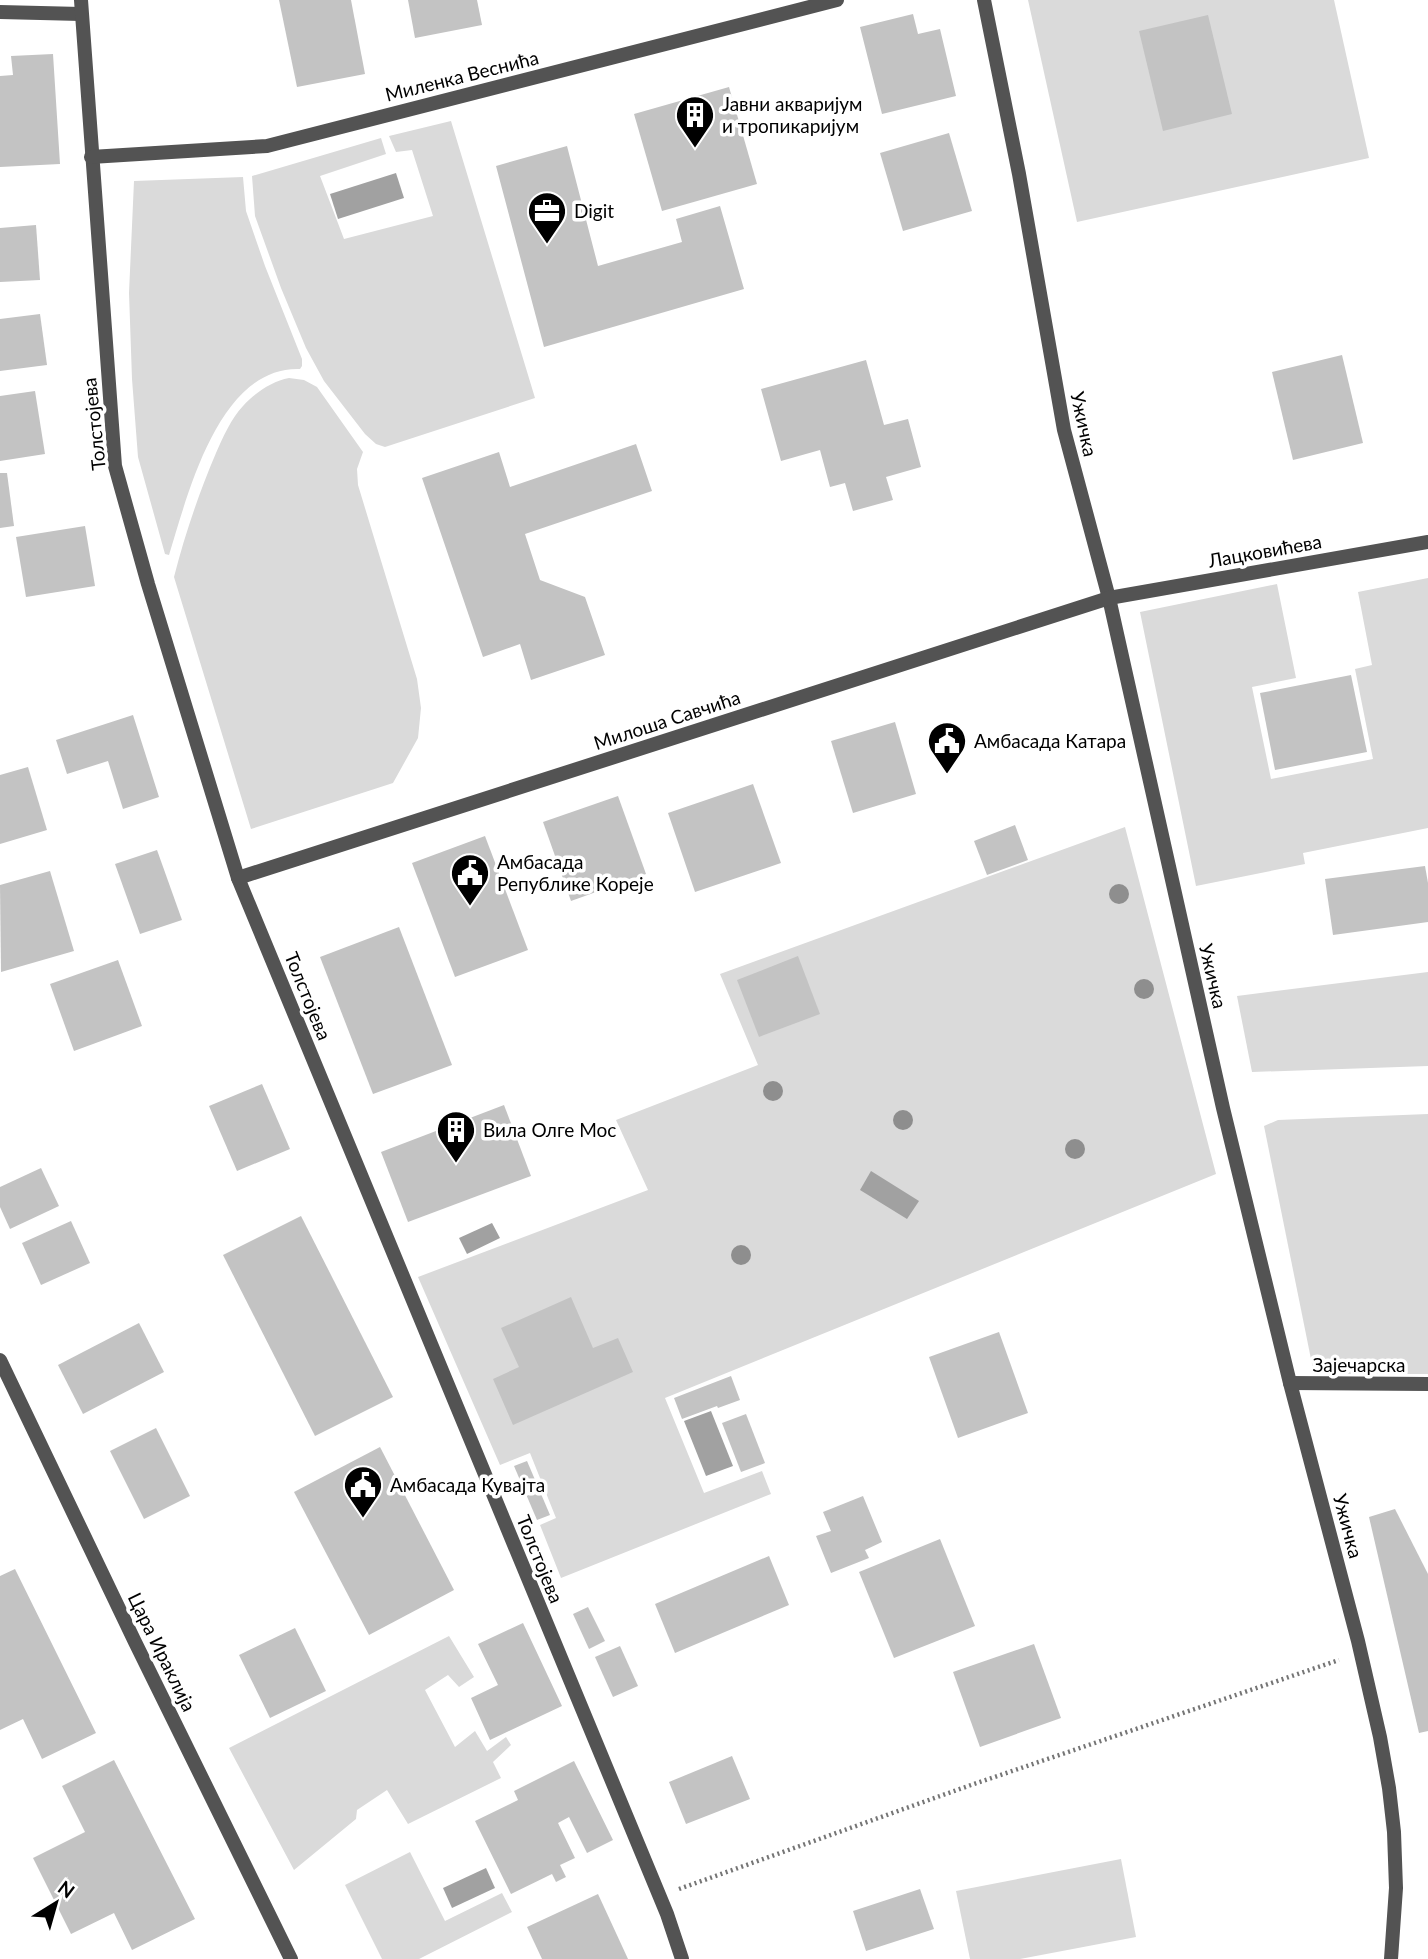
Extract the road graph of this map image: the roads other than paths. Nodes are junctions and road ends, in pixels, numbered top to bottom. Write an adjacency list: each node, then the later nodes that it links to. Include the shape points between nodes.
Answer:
1 (837, 0): 5 (street, Миленка Веснића, via 267,146)
2 (984, 0): 7 (street, Ужичка, via 1063,430)
3 (81, 7): 4 (street); 5 (street, Толстојева)
4 (0, 12)
5 (91, 157): 8 (street, Толстојева, via 115,466)
6 (1428, 542): 7 (street, Лацковићева)
7 (1109, 598): 8 (street, Милоша Савчића); 10 (street, Ужичка, via 1223,1108)
8 (238, 878): 13 (street, Толстојева)
9 (0, 1360): 12 (street, Цара Ираклија)
10 (1290, 1383): 11 (street, Зајечарска); 14 (street, Ужичка, via 1360,1653 1389,1788 1396,1888)
11 (1428, 1384)
12 (291, 1959)
13 (682, 1959)
14 (1391, 1959)

